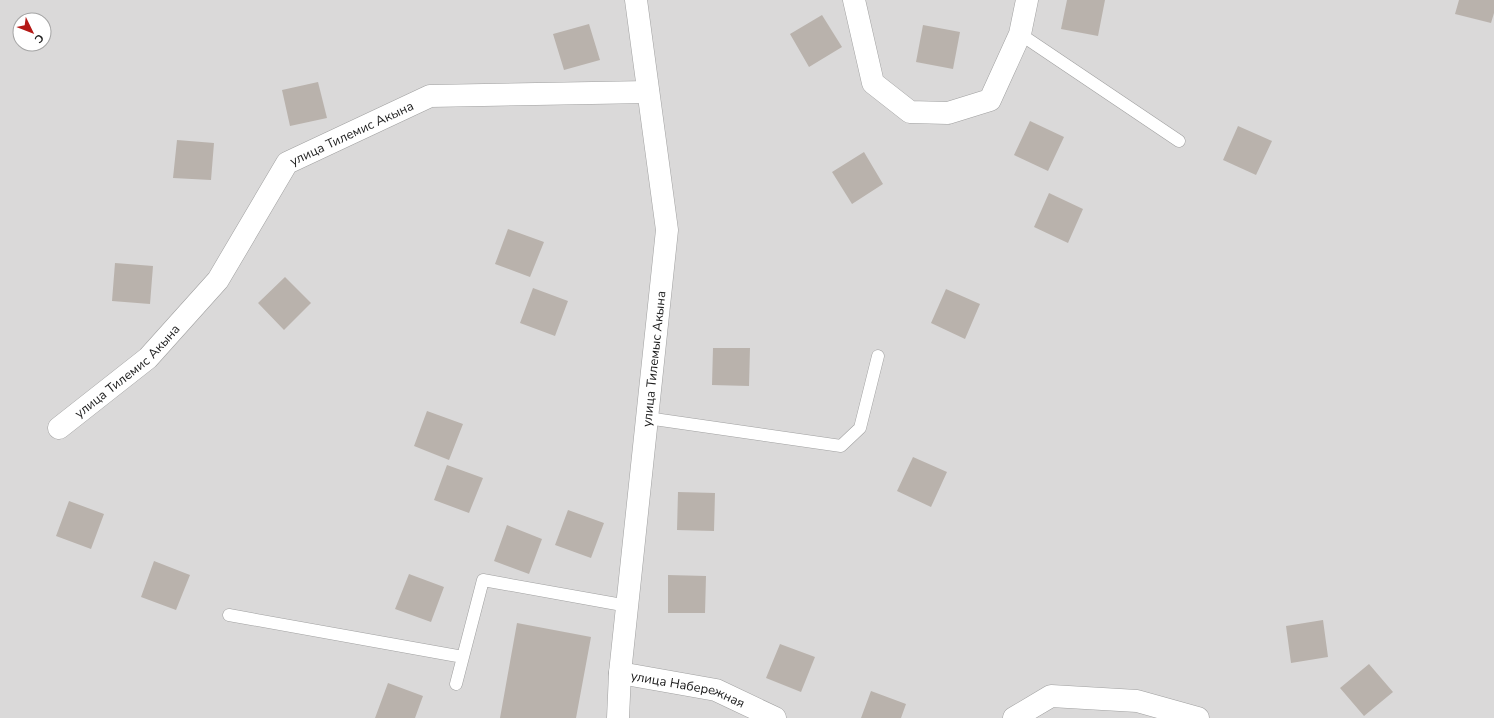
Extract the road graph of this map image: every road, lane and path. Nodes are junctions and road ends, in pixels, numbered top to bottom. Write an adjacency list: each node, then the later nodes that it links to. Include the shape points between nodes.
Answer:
1 (636, 0): 5 (street, улица Тилемыс Акына)
2 (854, 0): 4 (street, via 873,83 910,112 948,113 990,100)
3 (1027, 0): 4 (street)
4 (1020, 34): 6 (lane)
5 (648, 92): 8 (street, улица Тилемыс Акына, via 667,230); 9 (street, улица Тилемис Акына, via 430,96 287,163 218,280 148,358)
6 (1179, 141)
7 (878, 356): 8 (lane, via 860,428 841,446)
8 (647, 418): 10 (street, улица Тилемыс Акына)
9 (59, 428)
10 (628, 606): 12 (lane, via 483,580); 13 (street, улица Тилемыс Акына)
11 (229, 615): 12 (lane)
12 (463, 657): 14 (lane)
13 (620, 673): 15 (street, улица Тилемыс Акына); 16 (street, улица Набережная, via 716,690)
14 (456, 684)
15 (618, 718)
16 (775, 718)
17 (1014, 718): 18 (street, via 1051,696 1137,701)
18 (1198, 718)

